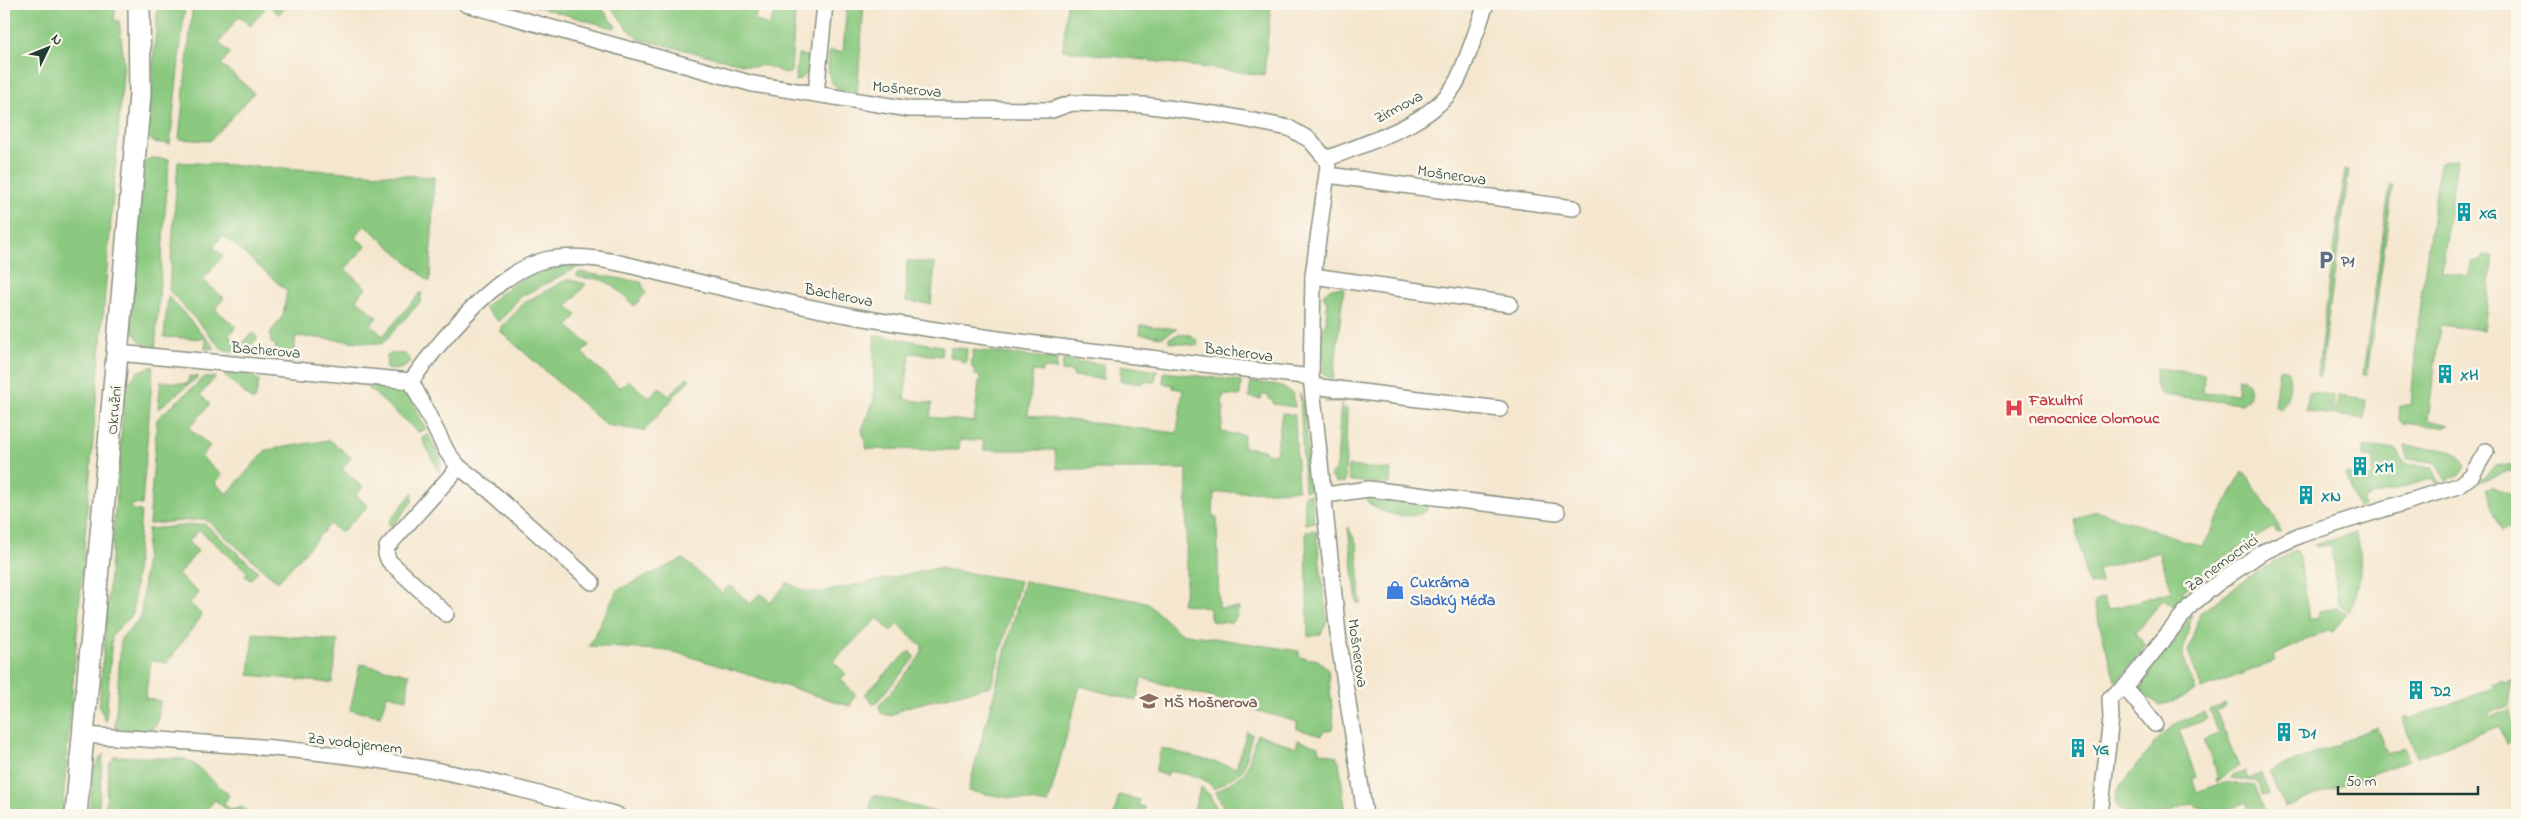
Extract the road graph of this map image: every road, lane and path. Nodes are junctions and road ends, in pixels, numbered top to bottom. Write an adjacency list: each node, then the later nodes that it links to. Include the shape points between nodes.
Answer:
1 (139, 4): 7 (street, Okružní)
2 (150, 4): 7 (street)
3 (466, 4): 6 (street, Mošnerova, via 753,84)
4 (826, 4): 6 (street)
5 (1486, 4): 8 (street, Zirmova, via 1457,80 1439,104 1402,128)
6 (816, 94): 8 (street, Mošnerova, via 909,109 1049,110 1072,103 1143,105 1289,128 1310,140)
7 (140, 95): 13 (street, Okružní)
8 (1326, 159): 9 (street, Mošnerova)
9 (1328, 176): 10 (street, Mošnerova); 11 (street, Mošnerova)
10 (1573, 208)
11 (1314, 276): 12 (street); 15 (street, Mošnerova)
12 (1510, 304)
13 (118, 353): 14 (street, Bacherova); 25 (street, Okružní)
14 (411, 381): 15 (street, Bacherova, via 497,285 547,259 573,256 610,260 846,314 950,332); 18 (street, via 447,452)
15 (1312, 382): 16 (street); 19 (street, Mošnerova)
16 (1500, 409)
17 (2486, 451): 23 (street, Za nemocnicí, via 2475,471 2458,486 2286,540 2239,567 2191,605)
18 (459, 467): 21 (street); 22 (street, via 387,547 386,554)
19 (1325, 496): 20 (street, via 1369,490); 28 (street, Mošnerova, via 1339,642)
20 (1557, 512)
21 (592, 582)
22 (446, 614)
23 (2125, 687): 24 (street); 29 (street, Za nemocnicí, via 2110,698 2112,718)
24 (2155, 724)
25 (83, 735): 26 (street, Okružní); 27 (street, Za vodojemem, via 168,740 429,769)
26 (76, 815)
27 (617, 815)
28 (1364, 815)
29 (2100, 815)

